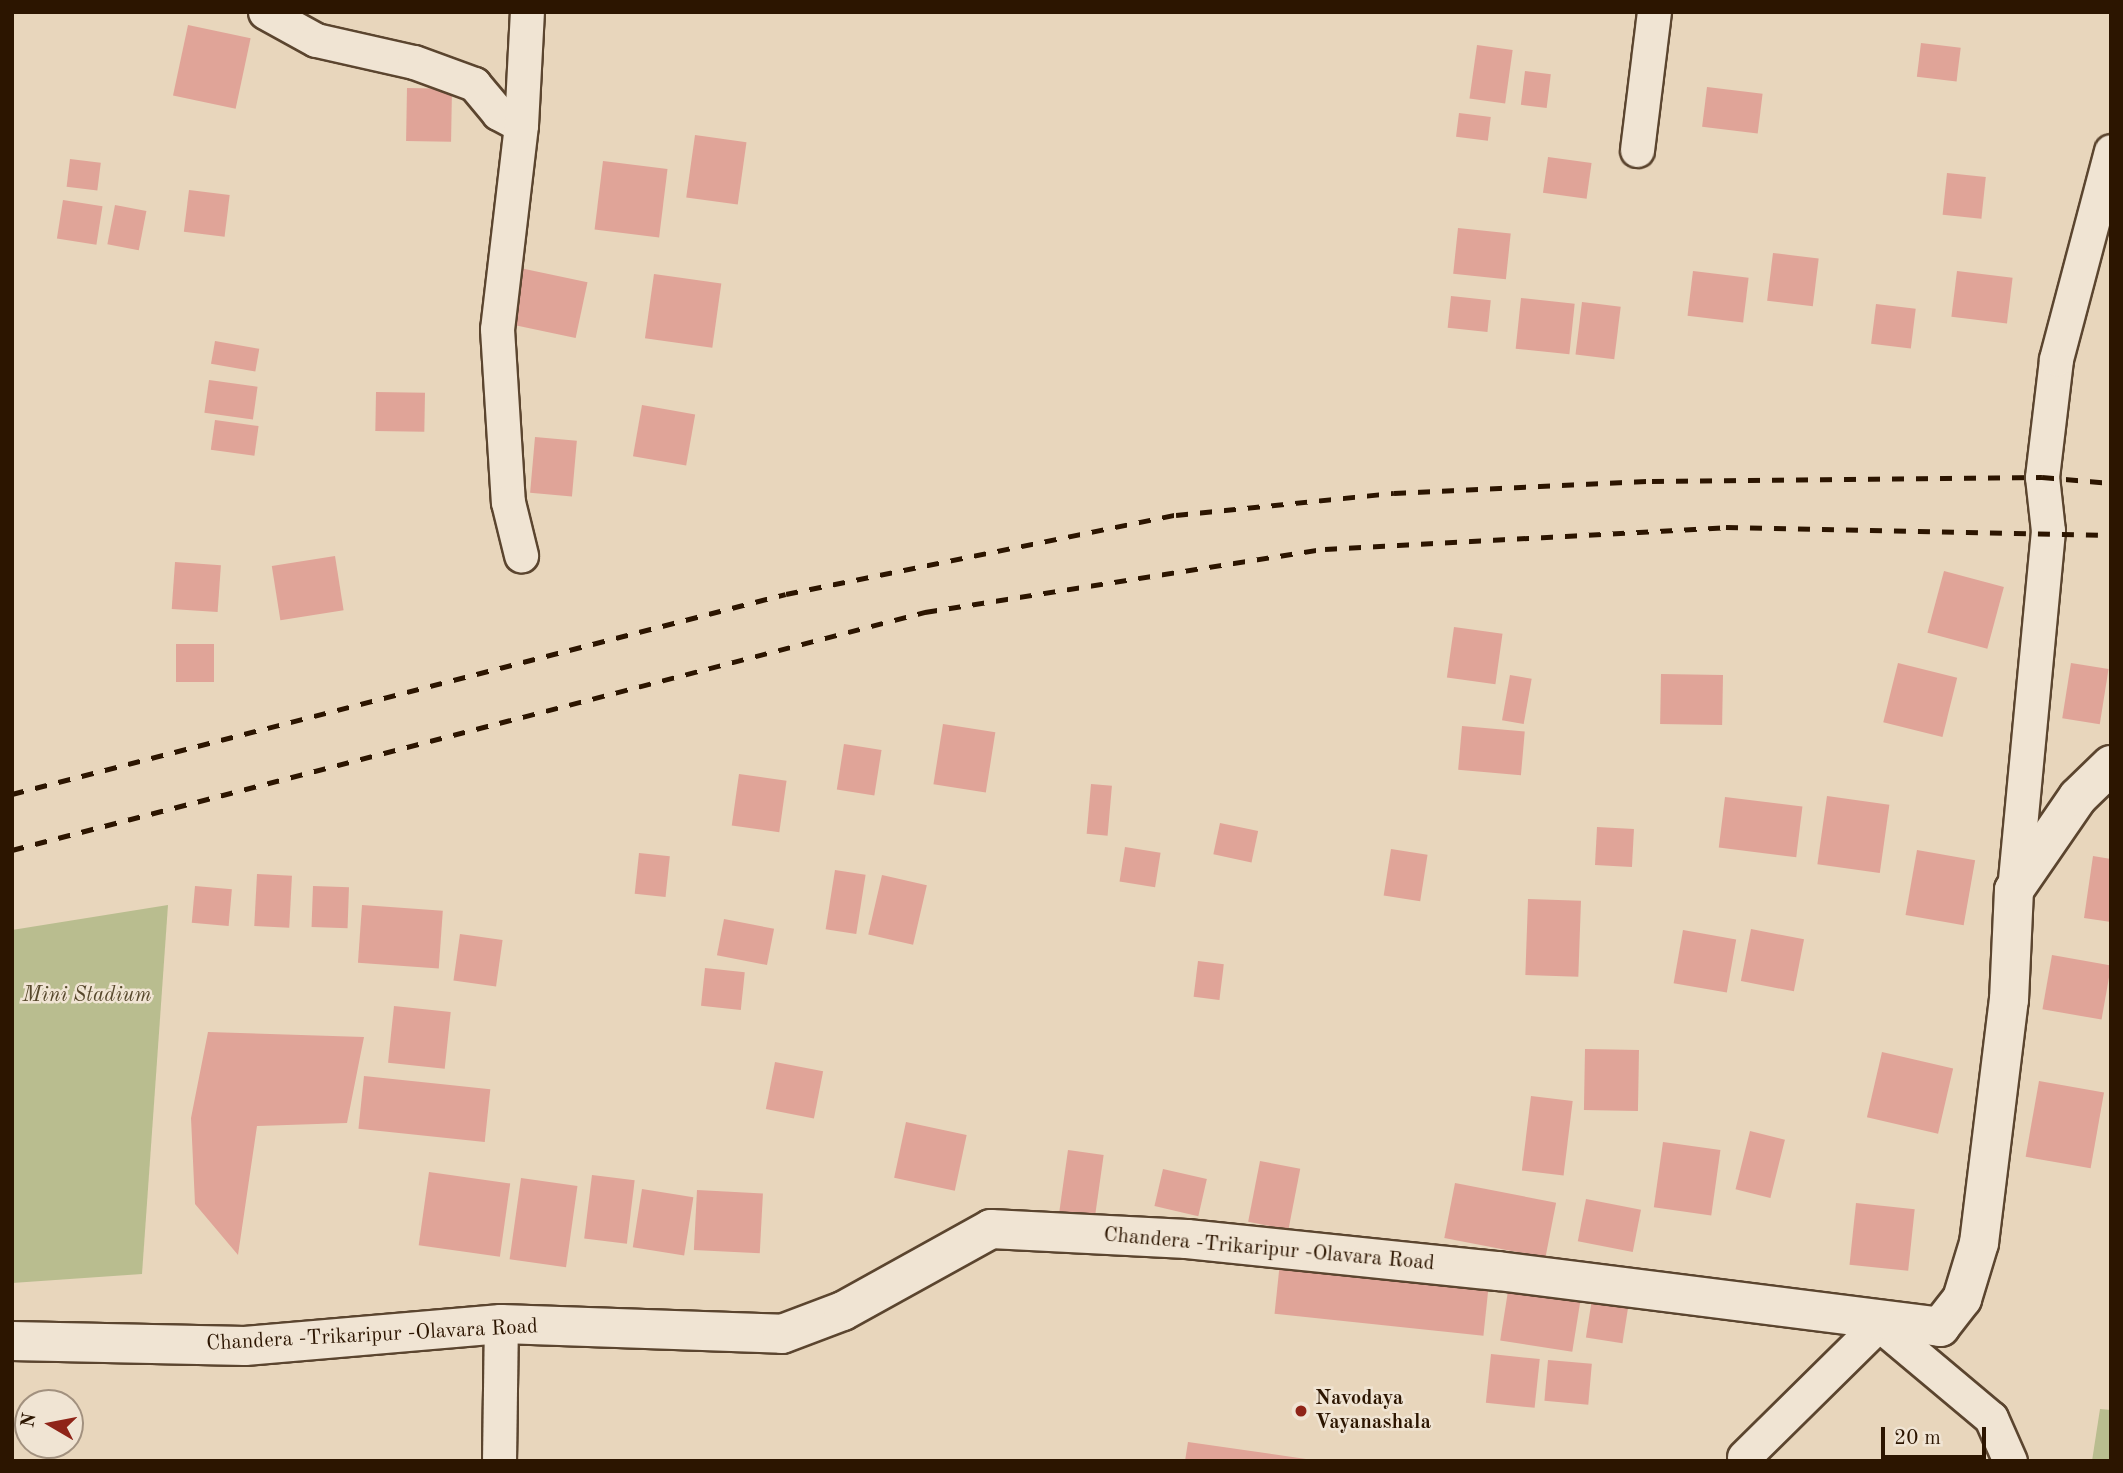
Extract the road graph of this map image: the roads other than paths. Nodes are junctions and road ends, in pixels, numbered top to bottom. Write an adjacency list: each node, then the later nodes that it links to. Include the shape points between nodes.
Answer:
1 (265, 12): 4 (street, via 316,40 414,62 474,84 498,113)
2 (527, 12): 4 (street)
3 (1654, 12): 5 (street)
4 (521, 125): 7 (street, via 497,329 508,502)
5 (1637, 150)
6 (2111, 151): 9 (street, via 2056,359 2042,477 2048,531)
7 (521, 555)
8 (2111, 765): 9 (main road, via 2078,797)
9 (2014, 890): 11 (main road, Chandera -Trikaripur -Olavara Road, via 2009,1000 1979,1243 1962,1299 1940,1327)
10 (501, 1324): 11 (main road, Chandera -Trikaripur -Olavara Road, via 782,1334 843,1311 991,1229 1187,1239 1498,1271); 12 (main road, Chandera -Trikaripur -Olavara Road, via 245,1346); 14 (street)
11 (1879, 1324): 13 (street); 15 (street, via 1991,1418)
12 (12, 1341)
13 (1744, 1457)
14 (499, 1461)
15 (2010, 1461)

